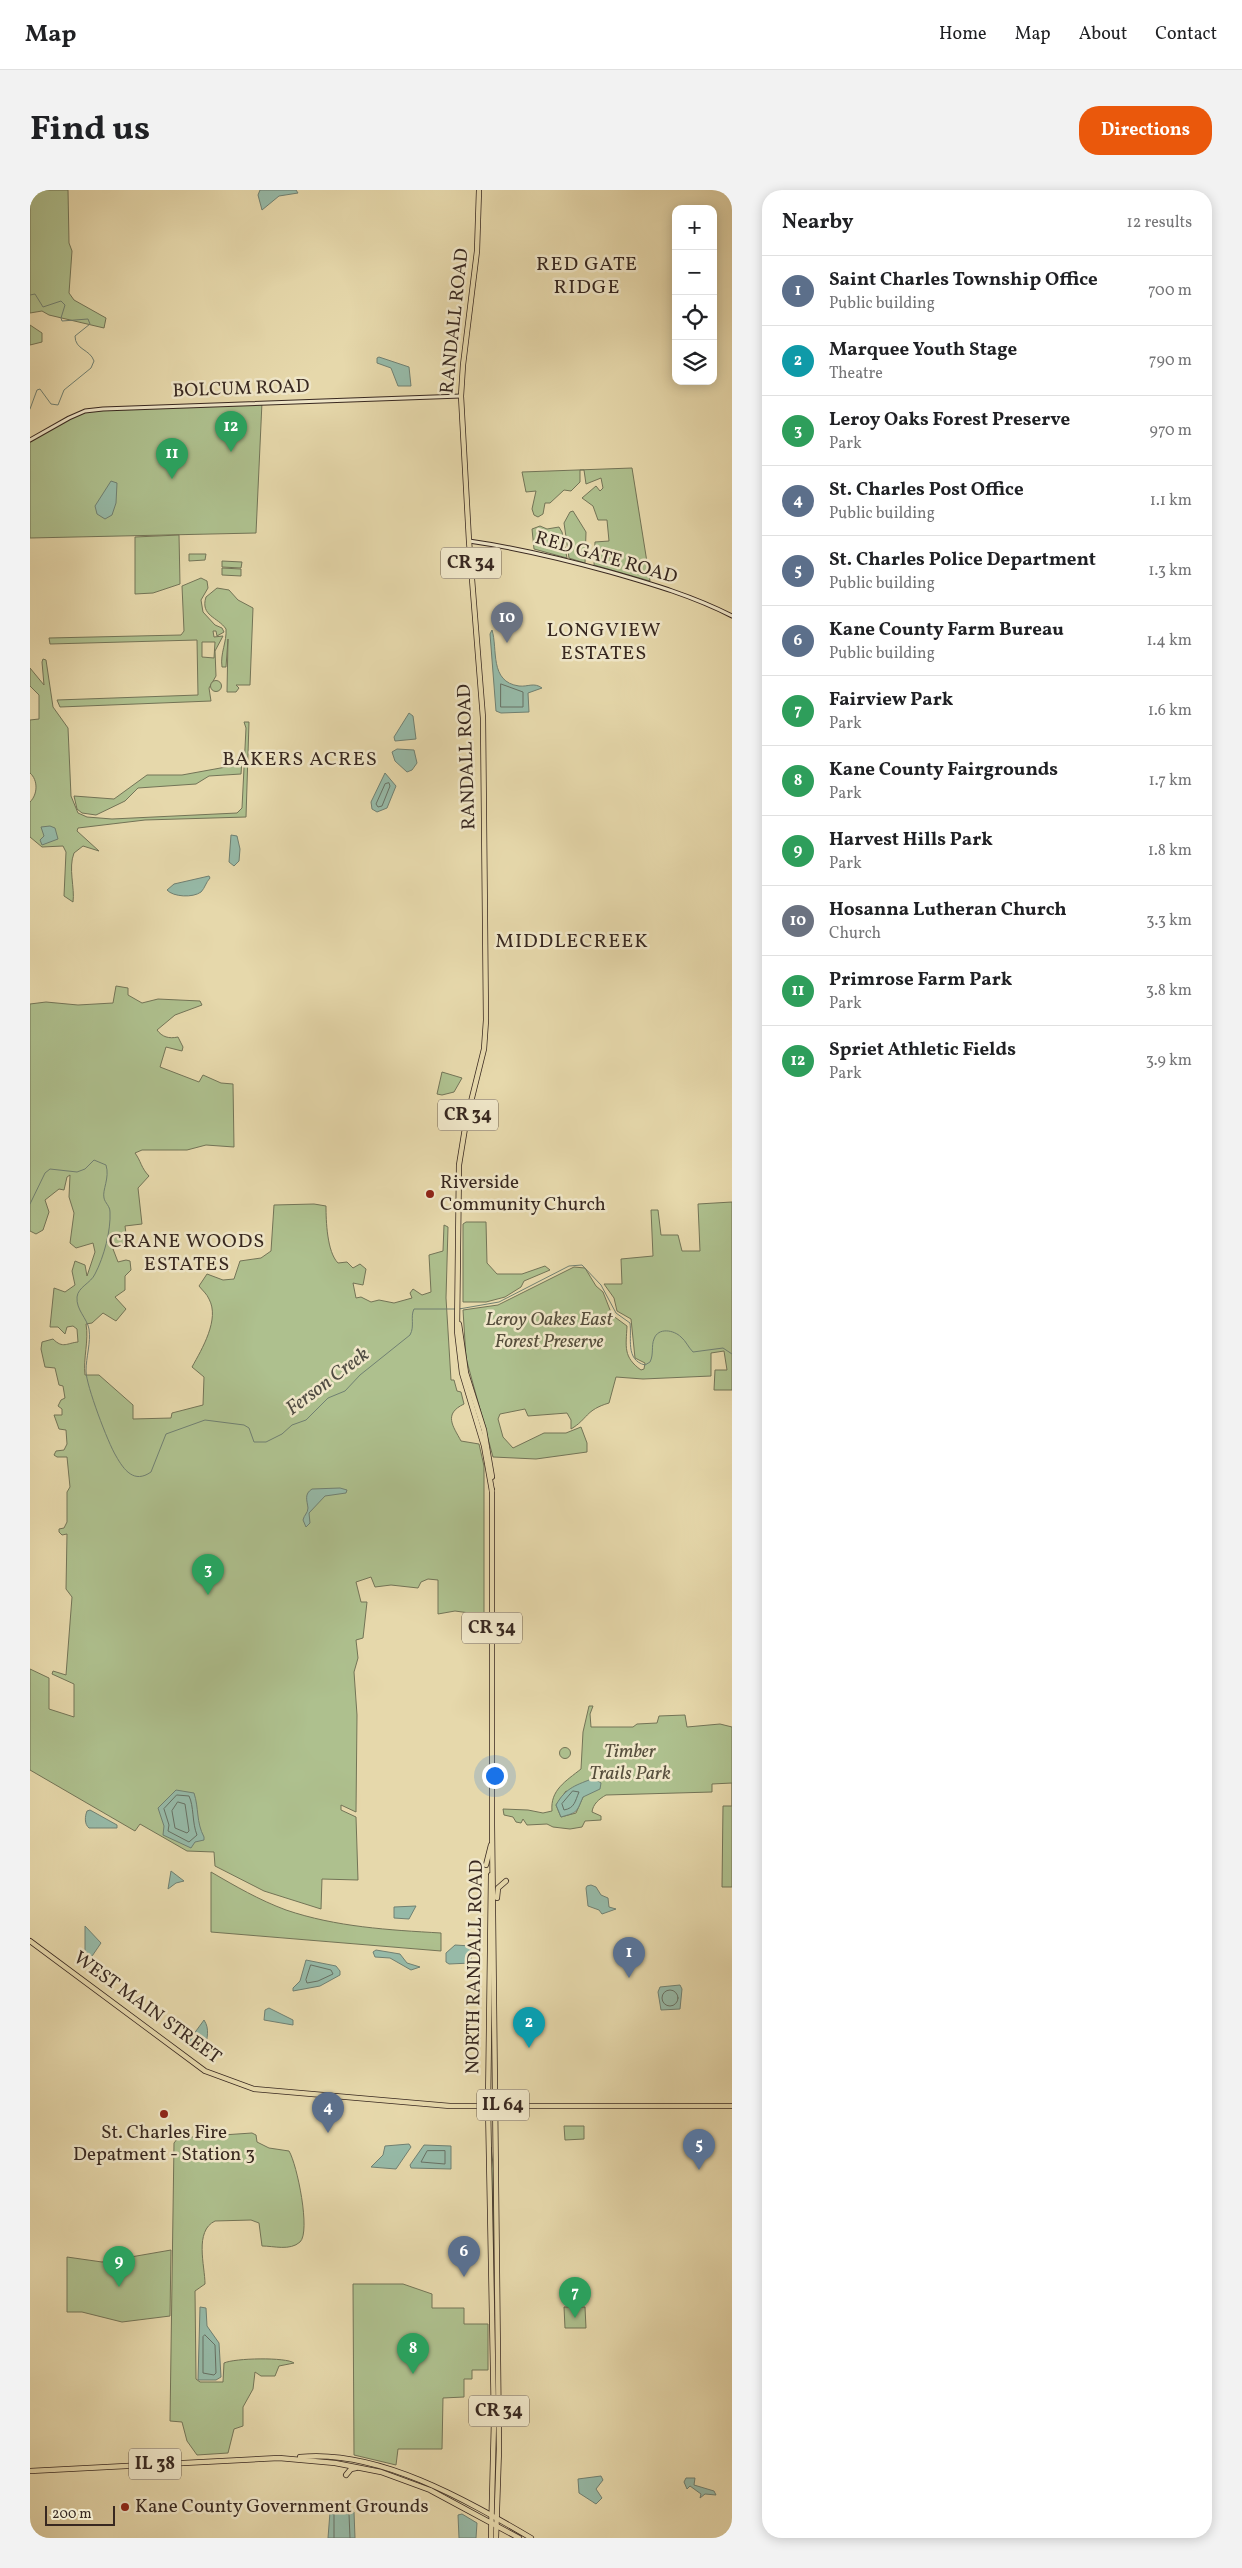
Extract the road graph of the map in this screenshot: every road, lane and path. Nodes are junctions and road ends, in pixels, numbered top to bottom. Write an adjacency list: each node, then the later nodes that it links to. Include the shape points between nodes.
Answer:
1 (480, 190): 2 (main road, RANDALL ROAD / CR 34, via 477,251)
2 (461, 396): 3 (main road, BOLCUM ROAD, via 103,409 85,411); 4 (main road, RANDALL ROAD / CR 34)
3 (30, 440)
4 (469, 541): 5 (main road, RED GATE ROAD, via 528,550 629,577 698,599); 6 (main road, RANDALL ROAD / CR 34, via 483,718 486,1020 484,1049 459,1164 458,1298 466,1373 489,1453 492,1491)
5 (732, 616)
6 (492, 1686): 7 (main road, NORTH RANDALL ROAD / CR 34)
7 (492, 1825): 8 (main road, NORTH RANDALL ROAD / CR 34); 11 (main road, NORTH RANDALL ROAD / CR 34)
8 (491, 1845): 9 (main road, NORTH RANDALL ROAD / CR 34); 13 (main road, NORTH RANDALL ROAD / CR 34)
9 (486, 1866)
10 (506, 1882): 11 (main road, via 498,1888)
11 (494, 1917): 14 (main road, NORTH RANDALL ROAD / CR 34)
12 (30, 1941): 13 (main road, WEST MAIN STREET / IL 64, via 177,2051 232,2083 263,2091 304,2095 431,2105)
13 (488, 2104): 14 (main road, WEST MAIN STREET / IL 64); 20 (main road, NORTH RANDALL ROAD / CR 34)
14 (495, 2104): 15 (main road, WEST MAIN STREET / IL 64); 23 (main road, CR 34)
15 (732, 2106)
16 (291, 2458): 17 (main road, IL 38); 19 (main road, IL 38); 21 (main road, IL 38, via 324,2458 378,2467 435,2486)
17 (338, 2464): 18 (main road, IL 38); 18 (main road, via 346,2475 351,2469)
18 (360, 2467): 24 (main road, IL 38, via 430,2490)
19 (30, 2471)
20 (494, 2480): 21 (main road, via 490,2505); 22 (main road, CR 34)
21 (481, 2509): 22 (main road, IL 38)
22 (492, 2515): 23 (main road, IL 38); 24 (main road, CR 34)
23 (498, 2518): 25 (main road, CR 34); 30 (main road, IL 38)
24 (492, 2523): 25 (main road, IL 38); 27 (main road, CR 34)
25 (497, 2526): 26 (main road, IL 38); 28 (main road, CR 34)
26 (509, 2533): 28 (main road); 29 (main road, IL 38)
27 (491, 2538)
28 (497, 2538)
29 (519, 2538)
30 (531, 2538)

